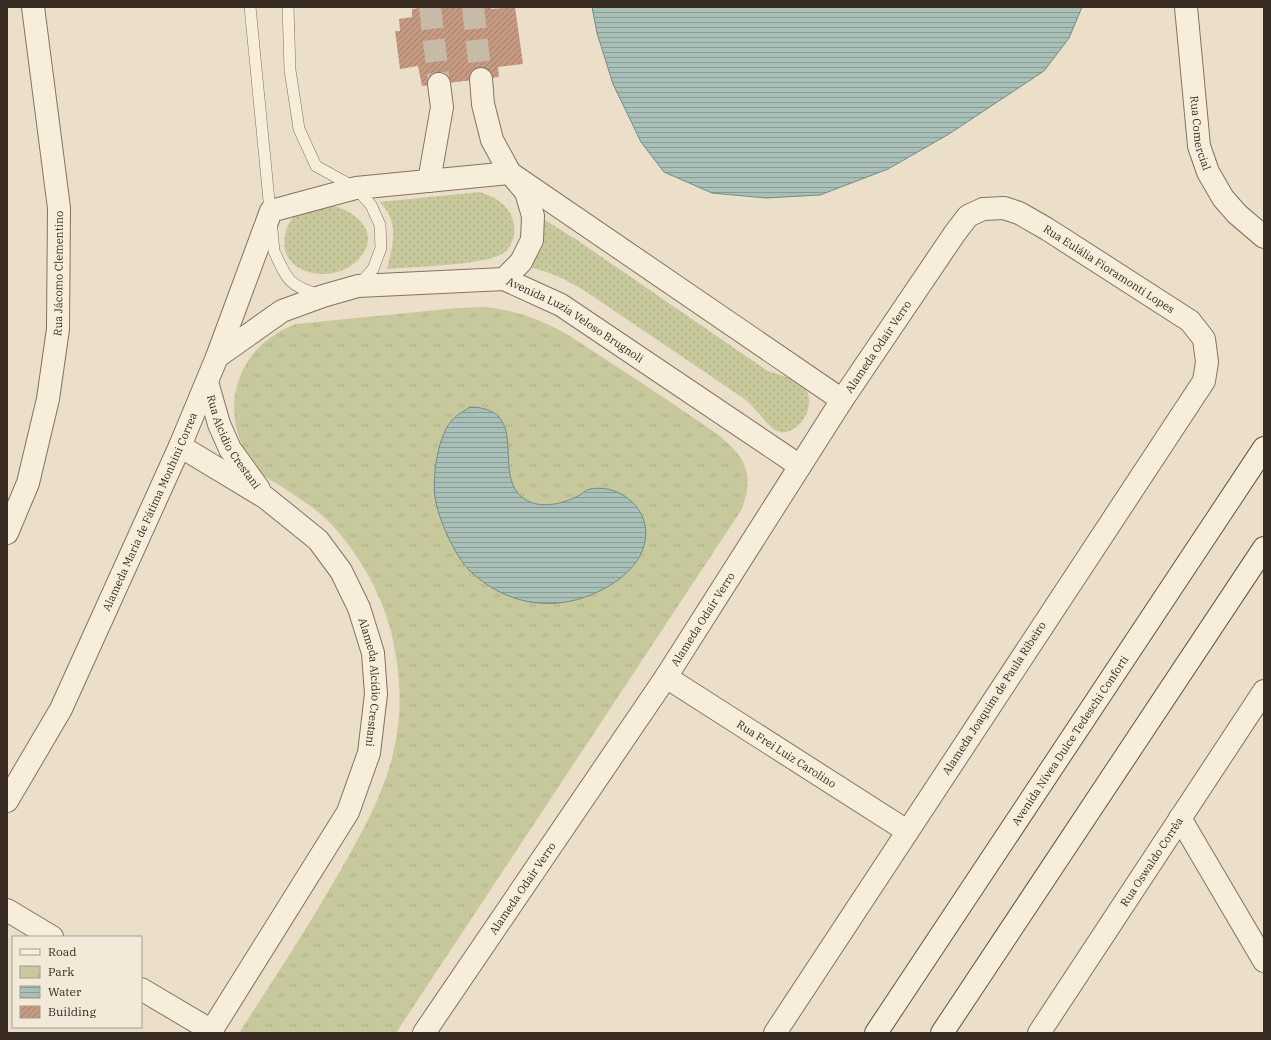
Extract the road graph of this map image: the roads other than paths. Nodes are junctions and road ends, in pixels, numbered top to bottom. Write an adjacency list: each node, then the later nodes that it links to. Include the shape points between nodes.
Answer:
1 (33, 7): 24 (street, Rua Jácomo Clementino, via 59,208 58,329 48,399 28,483)
2 (250, 7): 11 (lane)
3 (288, 7): 9 (lane, via 290,70 299,129 316,166)
4 (1186, 7): 12 (street, Rua Comercial, via 1200,146 1208,172 1223,198)
5 (481, 79): 7 (street, via 483,104 492,140)
6 (438, 84): 8 (street, via 442,107)
7 (510, 174): 8 (street); 13 (street, via 526,192 533,216 532,240 521,262); 19 (street)
8 (429, 181): 9 (street)
9 (356, 188): 11 (street); 14 (lane, via 371,205 380,225 381,248 373,269)
10 (983, 210): 17 (street, Rua Eulália Fioramonti Lopes, via 1004,208 1019,213 1190,321 1204,340); 19 (street, Alameda Odair Verro, via 968,216 955,233)
11 (271, 212): 15 (lane, via 274,251 282,270 293,285); 16 (street, Alameda Maria de Fátima Monhini Correa)
12 (1264, 238)
13 (504, 279): 14 (street, Avenida Luzia Veloso Brugnoli); 22 (street, Avenida Luzia Veloso Brugnoli, via 561,305)
14 (358, 286): 15 (street, Avenida Luzia Veloso Brugnoli)
15 (322, 296): 16 (street, Avenida Luzia Veloso Brugnoli, via 282,311)
16 (217, 357): 18 (street, Alameda Maria de Fátima Monhini Correa)
17 (1207, 362): 30 (street, Alameda Joaquim de Paula Ribeiro, via 1204,381)
18 (207, 382): 20 (street, Alameda Maria de Fátima Monhini Correa); 23 (street, Rua Alcidio Crestani, via 219,424 230,449)
19 (842, 400): 22 (street, Alameda Odair Verro)
20 (180, 446): 23 (street, Alameda Alcídio Crestani); 28 (street, Alameda Maria de Fátima Monhini Correa, via 61,709)
21 (1264, 448): 38 (street, Avenida Nívea Dulce Tedeschi Conforti)
22 (800, 466): 26 (street, Alameda Odair Verro)
23 (266, 498): 35 (street, Alameda Alcídio Crestani, via 318,540 341,571 359,608 373,653 376,694 369,754 348,812)
24 (7, 533)
25 (1264, 548): 39 (street)
26 (666, 677): 30 (street, Rua Frei Luiz Carolino); 36 (street, Alameda Odair Verro)
27 (1264, 691): 29 (street, Rua Oswaldo Corrêa)
28 (7, 801)
29 (1180, 818): 33 (street); 40 (street, Rua Oswaldo Corrêa)
30 (907, 831): 37 (street, Alameda Joaquim de Paula Ribeiro)
31 (7, 910): 32 (street)
32 (50, 936)
33 (1264, 961)
34 (142, 990): 35 (street)
35 (211, 1032)
36 (424, 1033)
37 (775, 1033)
38 (876, 1033)
39 (942, 1033)
40 (1039, 1033)

